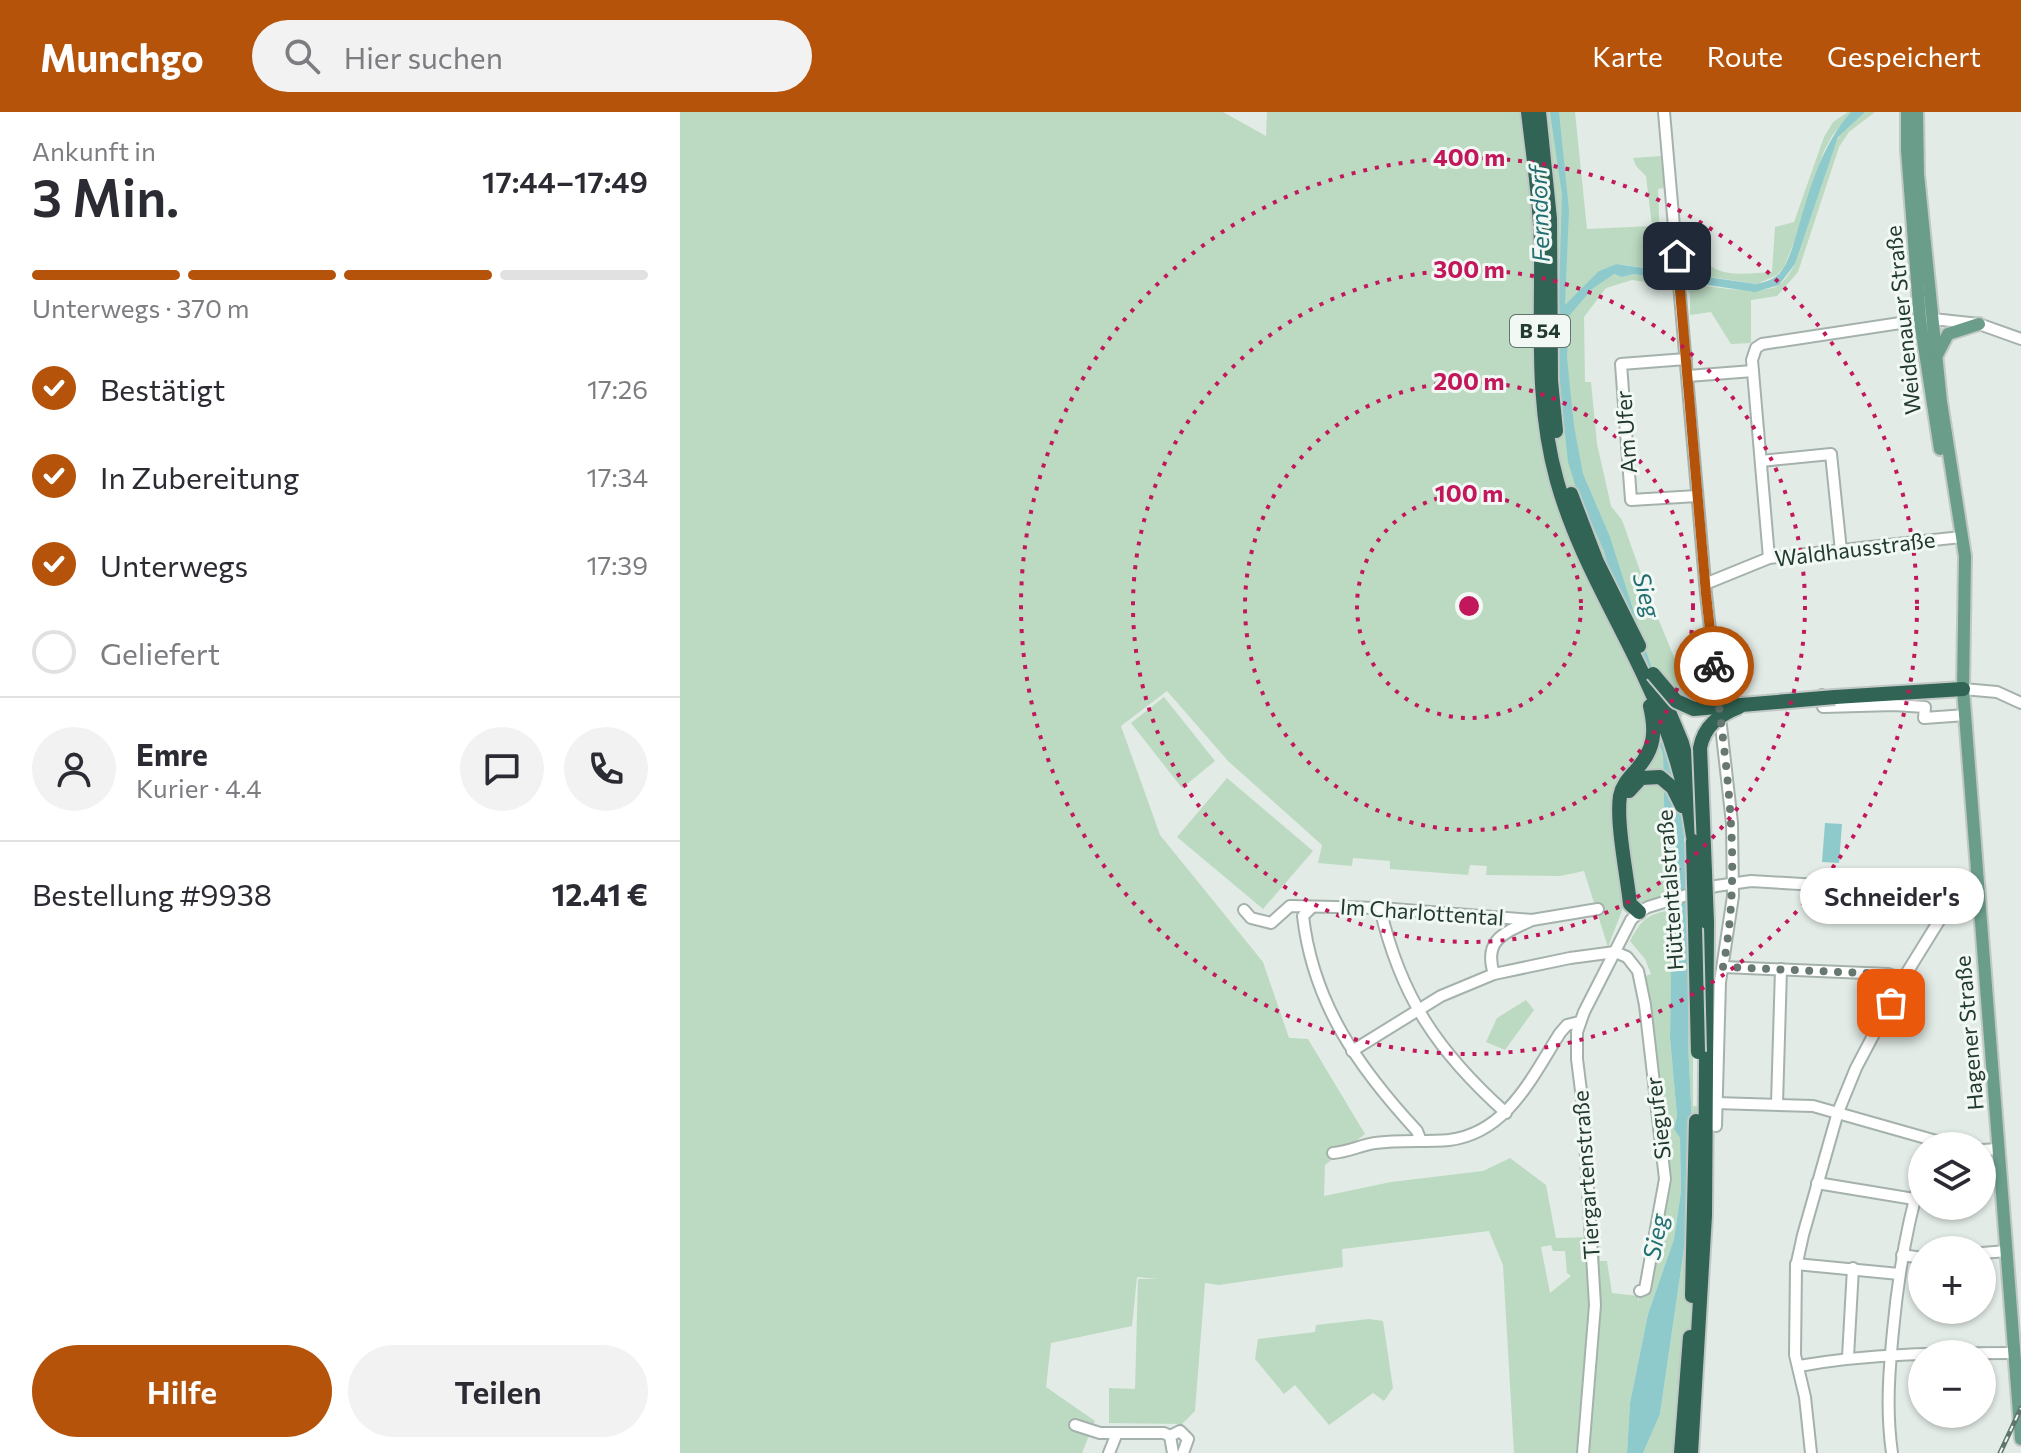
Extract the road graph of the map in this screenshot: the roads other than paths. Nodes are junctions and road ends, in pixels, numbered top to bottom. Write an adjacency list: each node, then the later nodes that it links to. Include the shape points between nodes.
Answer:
1 (1528, 112): 20 (highway, Hüttentalstraße / B 54, via 1539,197 1541,381 1548,442 1573,531)
2 (1539, 112): 20 (highway, Hüttentalstraße / B 54, via 1550,219 1551,381 1557,440 1583,527)
3 (1664, 112): 10 (street)
4 (1907, 112): 6 (main road, Weidenauer Straße)
5 (1917, 112): 6 (main road, Weidenauer Straße)
6 (1926, 319): 7 (street); 9 (main road, Weidenauer Straße); 11 (street, via 1762,344 1756,348); 13 (main road, Weidenauer Straße)
7 (1979, 324): 8 (street); 9 (main road, via 1948,334)
8 (2021, 339)
9 (1936, 358): 13 (main road, Weidenauer Straße)
10 (1686, 359): 12 (street); 15 (street, Am Ufer, via 1621,364 1631,500)
11 (1753, 366): 12 (street); 14 (street)
12 (1688, 376): 15 (street)
13 (1936, 403): 16 (main road, Weidenauer Straße)
14 (1761, 461): 17 (street, via 1831,454); 18 (street)
15 (1697, 496): 19 (street)
16 (1961, 537): 17 (street, Waldhausstraße); 21 (main road, Weidenauer Straße, via 1966,587)
17 (1841, 551): 18 (street, Waldhausstraße)
18 (1769, 558): 19 (street, Waldhausstraße)
19 (1705, 584): 23 (street)
20 (1648, 674): 24 (highway, bridge, via 1688,708); 26 (highway, via 1654,739); 27 (highway, Hüttentalstraße / B 54, bridge, via 1682,743)
21 (1963, 689): 22 (street, via 1997,692); 24 (highway, bridge); 25 (main road, Weidenauer Straße)
22 (2021, 703)
23 (1719, 705): 25 (street, via 1822,693 1823,707 1910,706 1925,707 1924,718); 28 (street, via 1732,823)
24 (1739, 707): 27 (highway, bridge, via 1711,723 1701,742)
25 (1966, 715): 29 (main road, Weidenauer Straße)
26 (1640, 772): 27 (highway, via 1669,783); 36 (highway, via 1625,782 1620,800 1630,904)
27 (1697, 831): 80 (highway, Hüttentalstraße / B 54, bridge, via 1693,1270); 81 (highway, Hüttentalstraße / B 54, bridge, via 1707,922 1705,1215)
28 (1732, 882): 30 (street); 36 (street, bridge); 39 (street)
29 (1978, 890): 30 (street); 35 (main road, Weidenauer Straße)
30 (1950, 891): 42 (street, via 1945,911)
31 (1312, 907): 32 (street, Im Charlottental); 34 (street, Im Charlottental, via 1290,906 1271,923 1251,918); 45 (street, via 1303,916 1307,944)
32 (1380, 908): 37 (street, Im Charlottental); 43 (street, via 1392,959)
33 (1598, 909): 37 (street, Im Charlottental)
34 (1244, 910)
35 (1980, 911): 54 (main road, Hagener Straße)
36 (1639, 912): 38 (street, Tiergartenstraße)
37 (1532, 920): 41 (street, Im Charlottental, via 1500,936 1493,946)
38 (1615, 952): 41 (street); 44 (street, Tiergartenstraße); 66 (street, Siegufer, via 1635,965 1641,983 1665,1179 1645,1289)
39 (1723, 967): 40 (street); 46 (street)
40 (1781, 969): 42 (street); 47 (street)
41 (1494, 974): 43 (street)
42 (1903, 979): 48 (street)
43 (1416, 1010): 45 (street); 49 (street)
44 (1579, 1022): 49 (street, via 1560,1033); 79 (street, Tiergartenstraße, via 1577,1059 1595,1305)
45 (1352, 1051): 52 (street)
46 (1716, 1103): 47 (street); 50 (street)
47 (1777, 1104): 48 (street)
48 (1838, 1112): 51 (street); 56 (street)
49 (1506, 1113): 52 (street, via 1462,1138)
50 (1716, 1126)
51 (1908, 1136)
52 (1421, 1141): 55 (street)
53 (1996, 1149): 54 (street)
54 (1999, 1149): 59 (main road, Hagener Straße)
55 (1333, 1153)
56 (1817, 1183): 57 (street); 63 (street)
57 (1908, 1198)
58 (1910, 1220): 61 (street)
59 (2007, 1251): 60 (street); 67 (main road, Hagener Straße)
60 (1996, 1252)
61 (1902, 1255): 62 (street); 65 (street)
62 (1908, 1256)
63 (1796, 1264): 64 (street); 70 (street)
64 (1853, 1268): 65 (street); 69 (street)
65 (1899, 1274): 68 (street)
66 (1640, 1291)
67 (2015, 1353): 68 (street); 72 (main road, Hagener Straße)
68 (1891, 1354): 69 (street); 83 (street, via 1887,1400)
69 (1848, 1357): 70 (street)
70 (1799, 1366): 82 (street)
71 (1075, 1425): 73 (street)
72 (2020, 1427): 75 (main road, Hagener Straße)
73 (1117, 1433): 74 (street); 76 (street)
74 (1170, 1436): 77 (street); 78 (street, via 1185,1433)
75 (2021, 1439)
76 (1109, 1453)
77 (1173, 1453)
78 (1183, 1453)
79 (1583, 1453)
80 (1681, 1453)
81 (1691, 1453)
82 (1811, 1453)
83 (1892, 1453)

